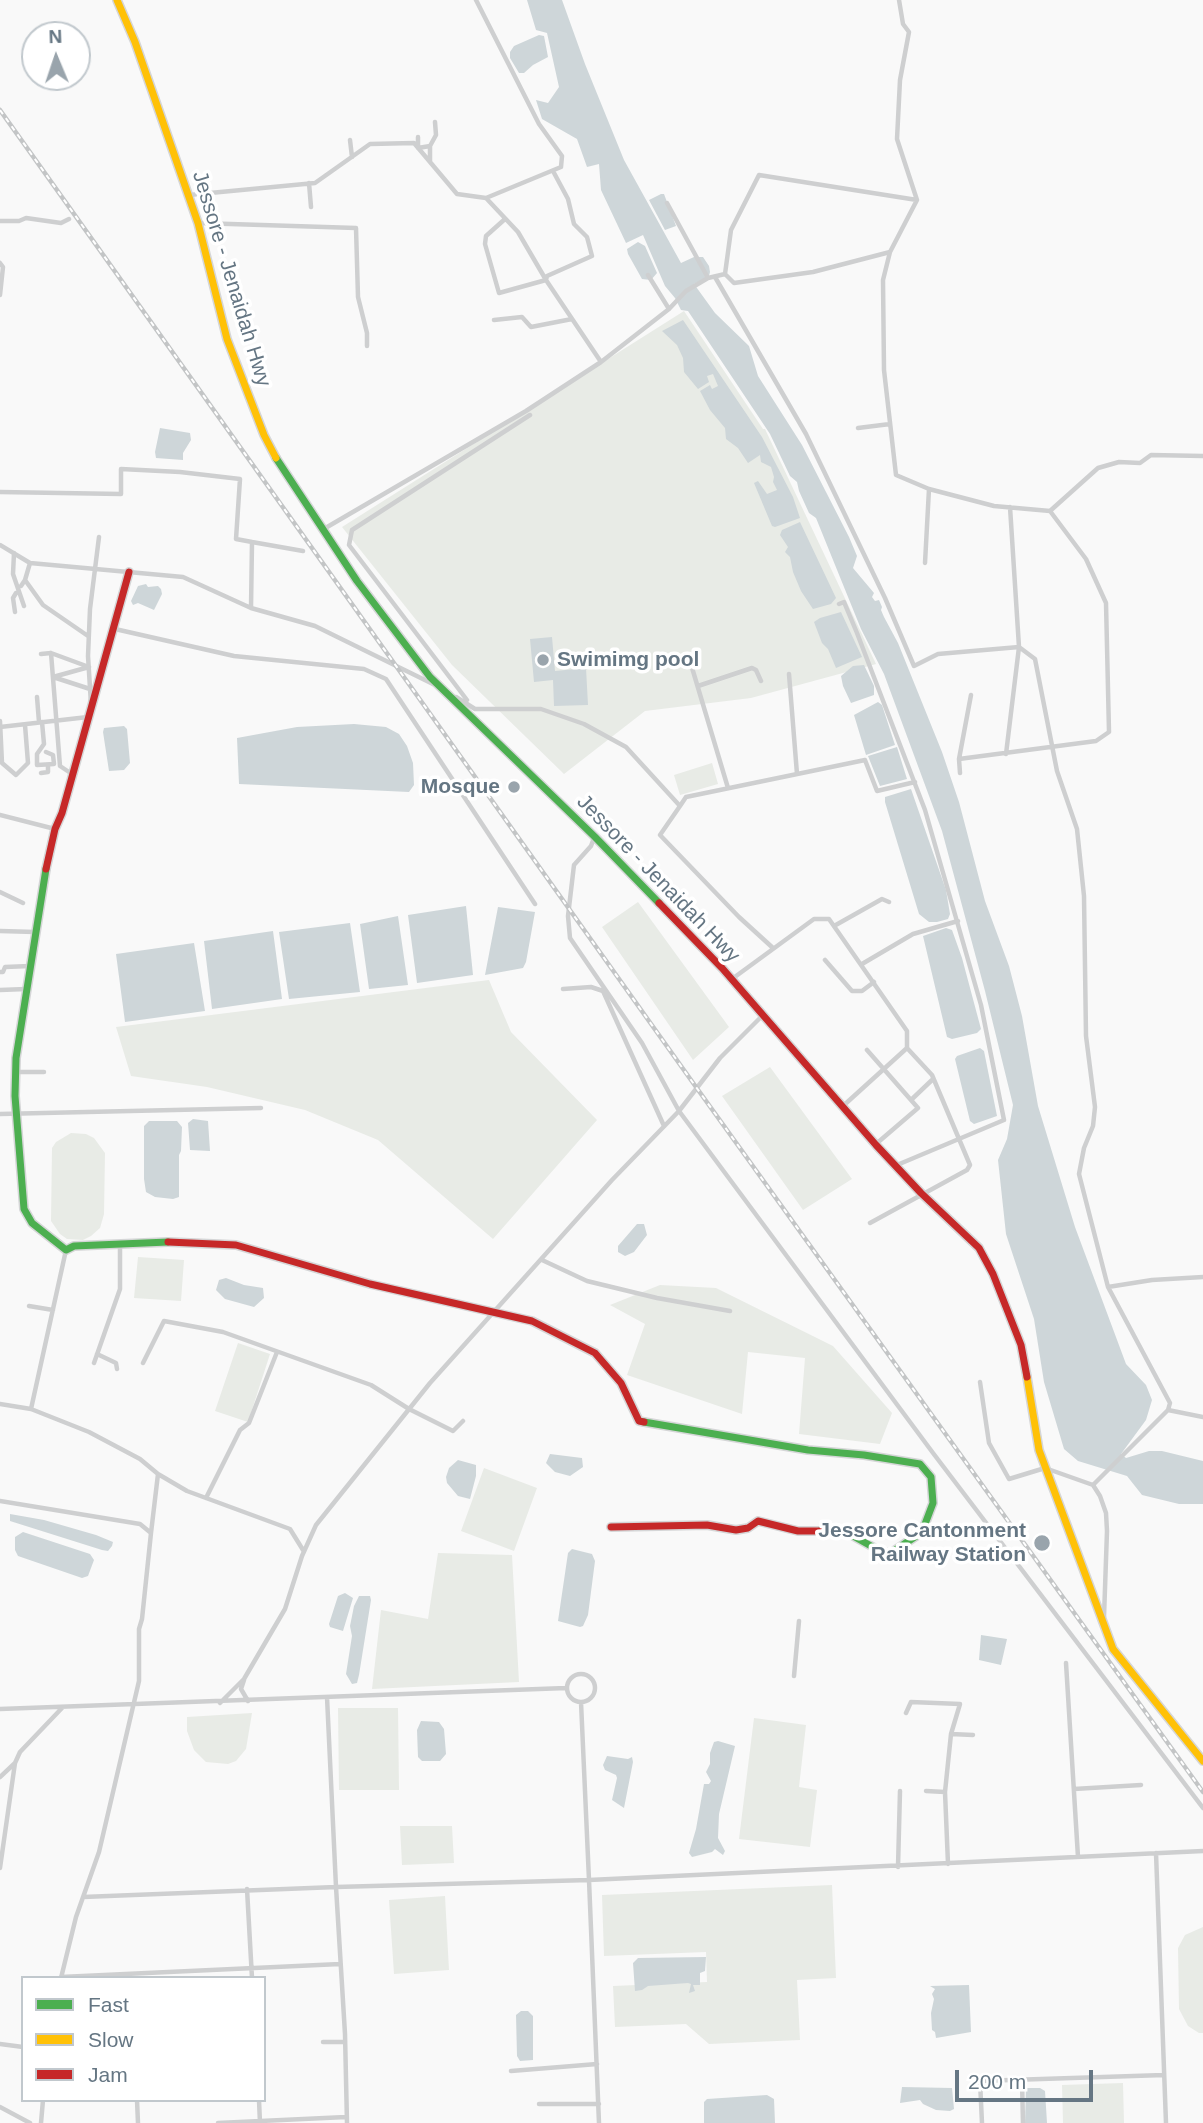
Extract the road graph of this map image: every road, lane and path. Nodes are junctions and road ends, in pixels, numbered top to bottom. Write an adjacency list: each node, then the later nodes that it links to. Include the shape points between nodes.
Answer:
1 (117, 0): 13 (main road, Jessore - Jenaidah Hwy)
2 (476, 0): 11 (street, via 539,124 562,156 561,167)
3 (900, 0): 15 (street, via 903,24 909,32 900,80 897,139)
4 (435, 122): 7 (street, via 436,135)
5 (418, 137): 8 (street)
6 (350, 140): 9 (street)
7 (430, 146): 8 (street); 10 (street)
8 (418, 148): 9 (street, via 414,143 370,144); 10 (street)
9 (352, 157): 12 (street)
10 (430, 161): 14 (street, via 457,194)
11 (553, 171): 14 (street); 28 (street, via 592,256)
12 (309, 183): 13 (street); 17 (street)
13 (188, 195): 21 (main road, Jessore - Jenaidah Hwy)
14 (486, 198): 19 (street)
15 (917, 200): 22 (street); 24 (street, via 759,175 731,229)
16 (667, 204): 27 (street)
17 (311, 207)
18 (69, 219): 20 (street, via 61,223 26,218)
19 (505, 219): 28 (street, via 518,232); 28 (street, via 486,236 485,244 499,293)
20 (0, 221)
21 (198, 223): 33 (street, via 356,228 358,297); 43 (main road, Jessore - Jenaidah Hwy, via 227,339 264,435)
22 (890, 252): 24 (street, via 813,272 734,283); 36 (street, via 883,280)
23 (0, 263): 29 (street, via 4,267)
24 (725, 274): 26 (street)
25 (648, 275): 30 (street)
26 (715, 277): 27 (street); 62 (street, via 806,435 914,666 939,654)
27 (708, 278): 30 (street)
28 (546, 280): 31 (street)
29 (0, 295)
30 (669, 309): 34 (street)
31 (573, 319): 32 (street, via 531,327 522,317); 34 (street)
32 (494, 320)
33 (367, 346)
34 (601, 362): 43 (street)
35 (530, 415): 75 (street, via 352,530 349,545)
36 (890, 424): 37 (street); 39 (street, via 896,475)
37 (858, 428)
38 (1203, 456): 42 (street, via 1150,455 1140,463 1098,468)
39 (929, 489): 41 (street); 50 (street)
40 (0, 492): 45 (street, via 121,494 121,469 240,480 236,539)
41 (1010, 507): 42 (street); 62 (street)
42 (1050, 511): 82 (street, via 1086,559 1106,603 1109,732 1096,741)
43 (321, 530): 71 (main road, Jessore - Jenaidah Hwy)
44 (99, 537): 51 (street)
45 (252, 542): 47 (street); 58 (street)
46 (0, 545): 48 (street)
47 (303, 551)
48 (14, 553): 49 (street); 57 (street, via 13,574)
49 (30, 563): 51 (street); 53 (street)
50 (925, 564)
51 (94, 568): 52 (street); 61 (street)
52 (130, 572): 58 (street, via 183,577); 60 (main road)
53 (25, 580): 54 (street); 61 (street, via 43,605)
54 (21, 586)
55 (16, 593): 59 (street)
56 (839, 604): 94 (street, via 844,602)
57 (24, 606)
58 (251, 608): 71 (street, via 315,626)
59 (15, 612)
60 (115, 629): 76 (main road); 103 (street, via 234,656 364,669 386,679)
61 (89, 636): 66 (street)
62 (1019, 647): 82 (street, via 1035,659); 85 (street)
63 (51, 653): 64 (street); 66 (street); 68 (street)
64 (41, 654)
65 (690, 661): 70 (street)
66 (89, 667): 68 (street); 72 (street)
67 (789, 674): 93 (street)
68 (52, 677): 72 (street); 77 (street)
69 (761, 681): 70 (street, via 752,668)
70 (698, 687): 95 (street)
71 (441, 688): 96 (street, via 475,709 541,709 584,724 626,747); 99 (main road, Jessore - Jenaidah Hwy)
72 (90, 689): 76 (street)
73 (971, 695): 86 (street)
74 (37, 697): 79 (street)
75 (467, 700)
76 (90, 713): 77 (street); 92 (main road)
77 (55, 720): 79 (street); 92 (street, via 60,766)
78 (0, 722): 81 (street)
79 (40, 722): 80 (street); 87 (street, via 44,744)
80 (25, 725): 81 (street); 88 (street)
81 (0, 727): 83 (street)
82 (1052, 746): 85 (street); 141 (street, via 1077,829 1084,896 1086,1036 1094,1107 1079,1174)
83 (1, 751): 88 (street, via 2,764 16,775)
84 (46, 752): 89 (street, via 53,755 54,765)
85 (1006, 754): 86 (street)
86 (959, 760): 91 (street)
87 (37, 765): 88 (street); 89 (street)
88 (26, 766)
89 (48, 766): 90 (street, via 48,772)
90 (41, 773)
91 (960, 773)
92 (73, 774): 98 (main road)
93 (797, 774): 94 (street, via 865,760 877,791); 95 (street)
94 (915, 782): 104 (street)
95 (728, 788): 96 (street, via 686,797)
96 (680, 806): 108 (street, via 660,835)
97 (0, 816): 98 (street)
98 (55, 830): 107 (main road)
99 (595, 837): 113 (main road, Jessore - Jenaidah Hwy); 128 (street, via 574,864 570,938 642,1042)
100 (0, 892): 102 (street)
101 (889, 902): 105 (street, via 883,899)
102 (23, 903)
103 (535, 904)
104 (958, 921): 110 (street, via 913,934); 132 (street, via 1004,1120)
105 (834, 926): 108 (street, via 829,919 814,919); 110 (street)
106 (0, 931): 107 (street)
107 (36, 932): 111 (main road)
108 (773, 948): 113 (street)
109 (825, 960): 114 (street, via 852,991 862,991)
110 (862, 964): 114 (street)
111 (30, 965): 112 (street, via 5,967); 115 (main road)
112 (0, 972)
113 (732, 980): 118 (main road, Jessore - Jenaidah Hwy)
114 (874, 982): 119 (street, via 908,1031)
115 (26, 989): 117 (street); 122 (main road)
116 (564, 989): 131 (street, via 603,991)
117 (0, 990)
118 (762, 1016): 126 (main road, Jessore - Jenaidah Hwy); 128 (street, via 720,1058)
119 (907, 1048): 121 (street); 124 (street, via 932,1074)
120 (867, 1050): 121 (street)
121 (884, 1069): 125 (street); 126 (street)
122 (16, 1072): 123 (street); 129 (main road)
123 (44, 1072)
124 (932, 1080): 125 (street); 132 (street)
125 (911, 1100): 133 (street, via 918,1108)
126 (842, 1106): 133 (main road, Jessore - Jenaidah Hwy)
127 (261, 1108): 129 (street)
128 (679, 1111): 131 (street); 190 (street)
129 (17, 1113): 130 (street); 138 (main road, via 24,1209 33,1223)
130 (0, 1114)
131 (664, 1126): 139 (street)
132 (959, 1139): 134 (street); 135 (street, via 970,1165 967,1170)
133 (876, 1145): 134 (main road, Jessore - Jenaidah Hwy)
134 (896, 1165): 135 (main road, Jessore - Jenaidah Hwy)
135 (922, 1195): 136 (street); 158 (main road, Jessore - Jenaidah Hwy, via 979,1248 993,1274 1021,1345)
136 (870, 1223)
137 (120, 1244): 138 (main road); 145 (main road, via 236,1245); 147 (street, via 120,1289)
138 (66, 1250): 143 (street)
139 (542, 1260): 144 (street, via 587,1281); 145 (street)
140 (1203, 1278): 141 (street)
141 (1108, 1287): 155 (street, via 1169,1397)
142 (29, 1306): 143 (street)
143 (53, 1310): 153 (street)
144 (730, 1311)
145 (492, 1314): 154 (street); 163 (main road, via 532,1321 595,1353 621,1383 639,1421 920,1464 931,1476 933,1503 922,1532 891,1553 846,1532 798,1531 758,1521 736,1530 707,1525)
146 (277, 1352): 149 (street, via 223,1332 164,1321); 154 (street, via 371,1385); 161 (street, via 249,1423 240,1430)
147 (97, 1354): 148 (street); 150 (street, via 117,1363)
148 (94, 1363)
149 (143, 1363)
150 (117, 1369)
151 (981, 1382): 158 (street, via 989,1443 1009,1479)
152 (0, 1404): 153 (street)
153 (31, 1409): 159 (street, via 89,1432)
154 (409, 1409): 157 (street, via 453,1431); 165 (street, via 316,1525)
155 (1168, 1410): 156 (street); 160 (street)
156 (1203, 1417)
157 (463, 1421)
158 (1045, 1468): 160 (street); 167 (main road, Jessore - Jenaidah Hwy)
159 (158, 1474): 161 (street); 164 (street)
160 (1093, 1485): 167 (street, via 1104,1505 1108,1531)
161 (205, 1497): 165 (street, via 290,1529)
162 (0, 1501): 164 (street, via 140,1524)
163 (611, 1527)
164 (151, 1534): 175 (street, via 139,1629 139,1681)
165 (304, 1551): 170 (street, via 285,1609)
166 (799, 1621): 169 (street)
167 (1104, 1629): 182 (main road, Jessore - Jenaidah Hwy, via 1119,1658)
168 (1066, 1663): 186 (street)
169 (794, 1675)
170 (244, 1679): 173 (street, via 241,1689); 176 (street)
171 (566, 1689): 172 (street); 174 (street, via 571,1698); 174 (street, via 575,1675 591,1678 594,1693)
172 (327, 1697): 173 (street); 198 (street)
173 (248, 1701): 176 (street)
174 (581, 1702): 197 (street)
175 (133, 1703): 176 (street); 177 (street); 200 (street, via 99,1852)
176 (220, 1703)
177 (62, 1707): 178 (street); 183 (street)
178 (0, 1709)
179 (906, 1713): 180 (street, via 911,1702 960,1704)
180 (951, 1734): 181 (street); 189 (street)
181 (973, 1735)
182 (1203, 1760)
183 (15, 1763): 184 (street); 196 (street)
184 (0, 1777)
185 (1141, 1786): 186 (street)
186 (1074, 1789): 193 (street)
187 (900, 1791): 195 (street)
188 (926, 1791): 189 (street)
189 (945, 1792): 194 (street)
190 (1203, 1808)
191 (1203, 1851): 192 (street)
192 (1156, 1853): 193 (street); 213 (street)
193 (1078, 1857): 194 (street)
194 (948, 1864): 195 (street)
195 (898, 1867): 197 (street)
196 (0, 1868)
197 (589, 1880): 198 (street); 211 (street)
198 (336, 1887): 199 (street); 201 (street)
199 (247, 1889): 200 (street); 202 (street)
200 (83, 1897): 204 (street)
201 (340, 1964): 202 (street); 208 (street)
202 (252, 1969): 203 (street); 206 (street)
203 (150, 1975): 205 (street)
204 (61, 1976)
205 (106, 1976)
206 (253, 1976)
207 (323, 2042): 208 (street)
208 (345, 2042): 221 (street)
209 (0, 2044): 210 (street)
210 (21, 2047)
211 (597, 2064): 212 (street); 219 (street)
212 (511, 2071)
213 (1164, 2075): 214 (street); 230 (street)
214 (1022, 2080): 228 (street, via 980,2081); 229 (street)
215 (43, 2102): 224 (street)
216 (138, 2102): 225 (street)
217 (259, 2102): 222 (street)
218 (539, 2104): 219 (street)
219 (599, 2104): 227 (street)
220 (0, 2107): 223 (street)
221 (346, 2120): 222 (street)
222 (260, 2122): 226 (street)
223 (30, 2123)
224 (41, 2123)
225 (138, 2123)
226 (218, 2123)
227 (600, 2123)
228 (982, 2123)
229 (1023, 2123)
230 (1166, 2123)

